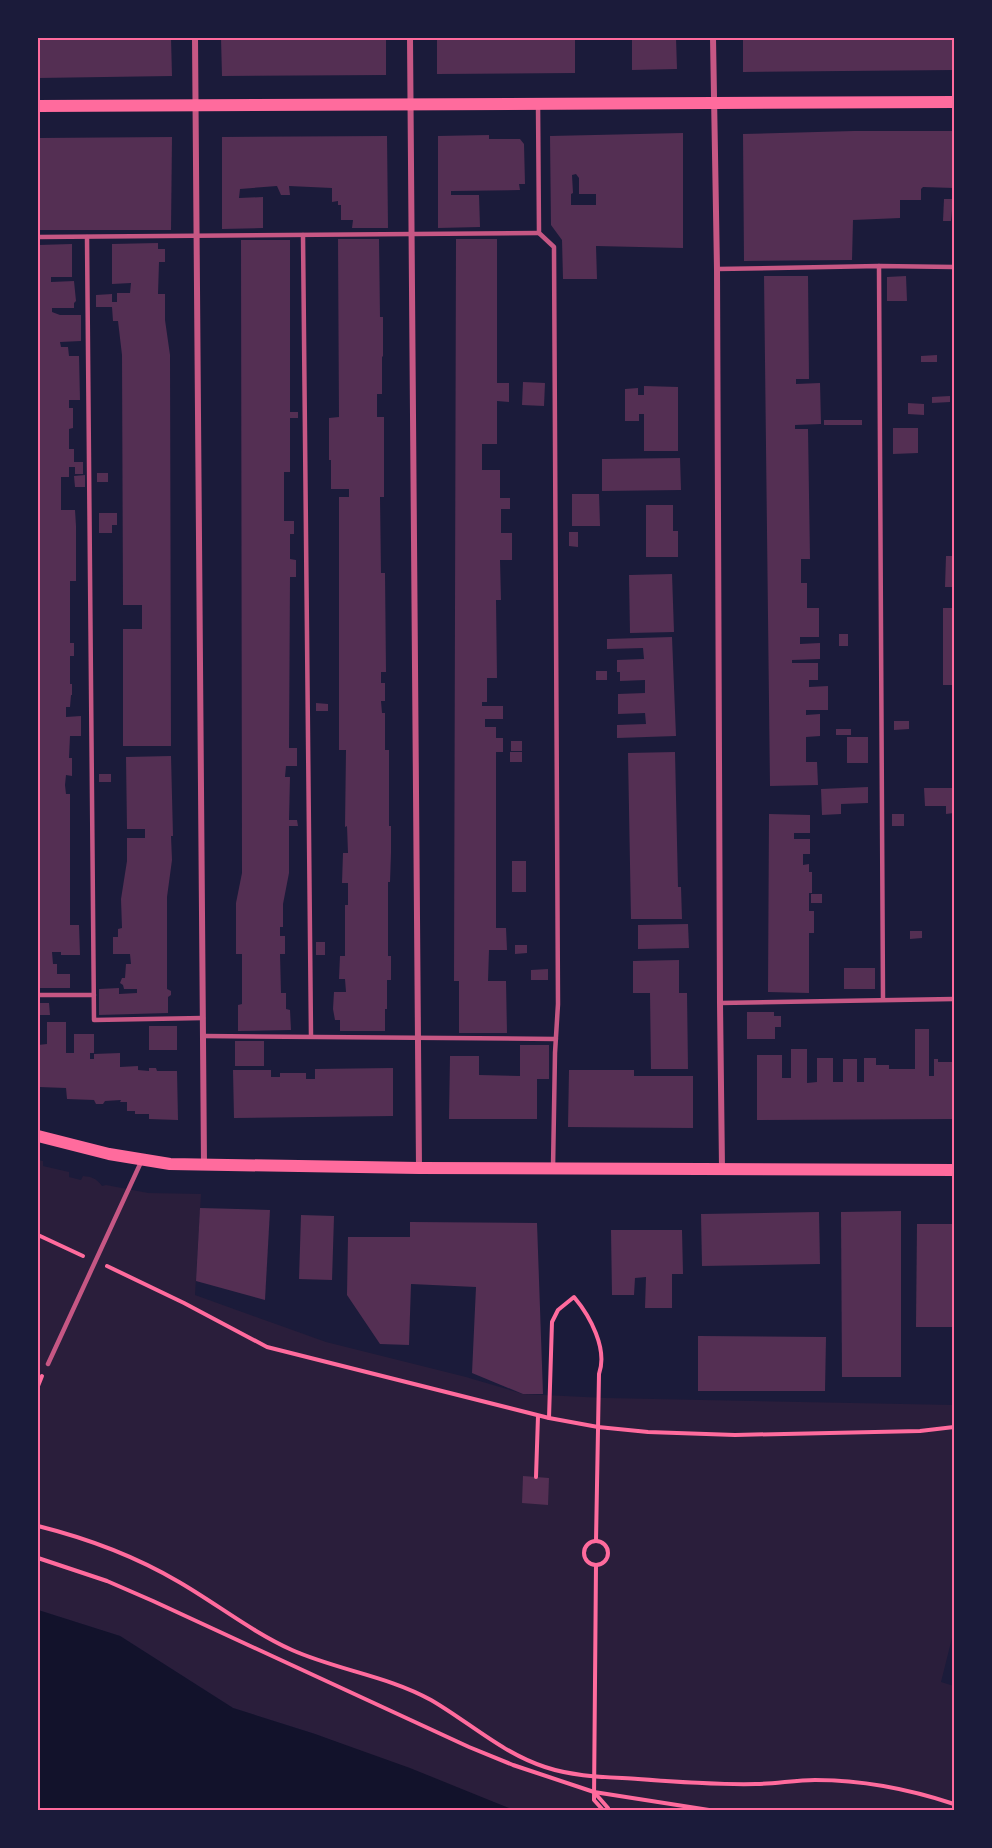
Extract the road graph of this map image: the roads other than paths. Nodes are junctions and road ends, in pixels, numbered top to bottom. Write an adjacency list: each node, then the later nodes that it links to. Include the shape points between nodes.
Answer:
1 (195, 38): 9 (street)
2 (410, 38): 6 (street)
3 (713, 38): 5 (street)
4 (954, 102): 5 (main road)
5 (713, 103): 7 (main road); 18 (street)
6 (410, 104): 7 (main road); 9 (main road); 10 (street)
7 (538, 104): 11 (lane)
8 (38, 106): 9 (main road)
9 (195, 106): 13 (street)
10 (412, 234): 11 (lane); 12 (lane); 27 (street)
11 (539, 234): 28 (lane, via 554,247)
12 (303, 235): 13 (lane); 26 (lane)
13 (195, 236): 15 (lane); 24 (street)
14 (38, 237): 15 (lane)
15 (87, 237): 20 (lane)
16 (879, 266): 17 (lane); 18 (lane); 21 (lane)
17 (954, 267)
18 (717, 269): 23 (street)
19 (38, 995): 20 (lane)
20 (94, 995): 24 (lane, via 94,1020)
21 (884, 999): 22 (lane); 23 (lane)
22 (954, 999)
23 (720, 1003): 34 (street)
24 (203, 1018): 25 (street)
25 (203, 1036): 26 (lane); 31 (street)
26 (311, 1036): 27 (lane)
27 (417, 1039): 28 (lane); 32 (street)
28 (556, 1039): 33 (lane)
29 (38, 1137): 30 (main road)
30 (141, 1160): 31 (main road); 36 (lane)
31 (204, 1164): 32 (main road)
32 (418, 1168): 33 (main road)
33 (553, 1168): 34 (main road)
34 (722, 1168): 35 (main road)
35 (954, 1170)
36 (48, 1364)

